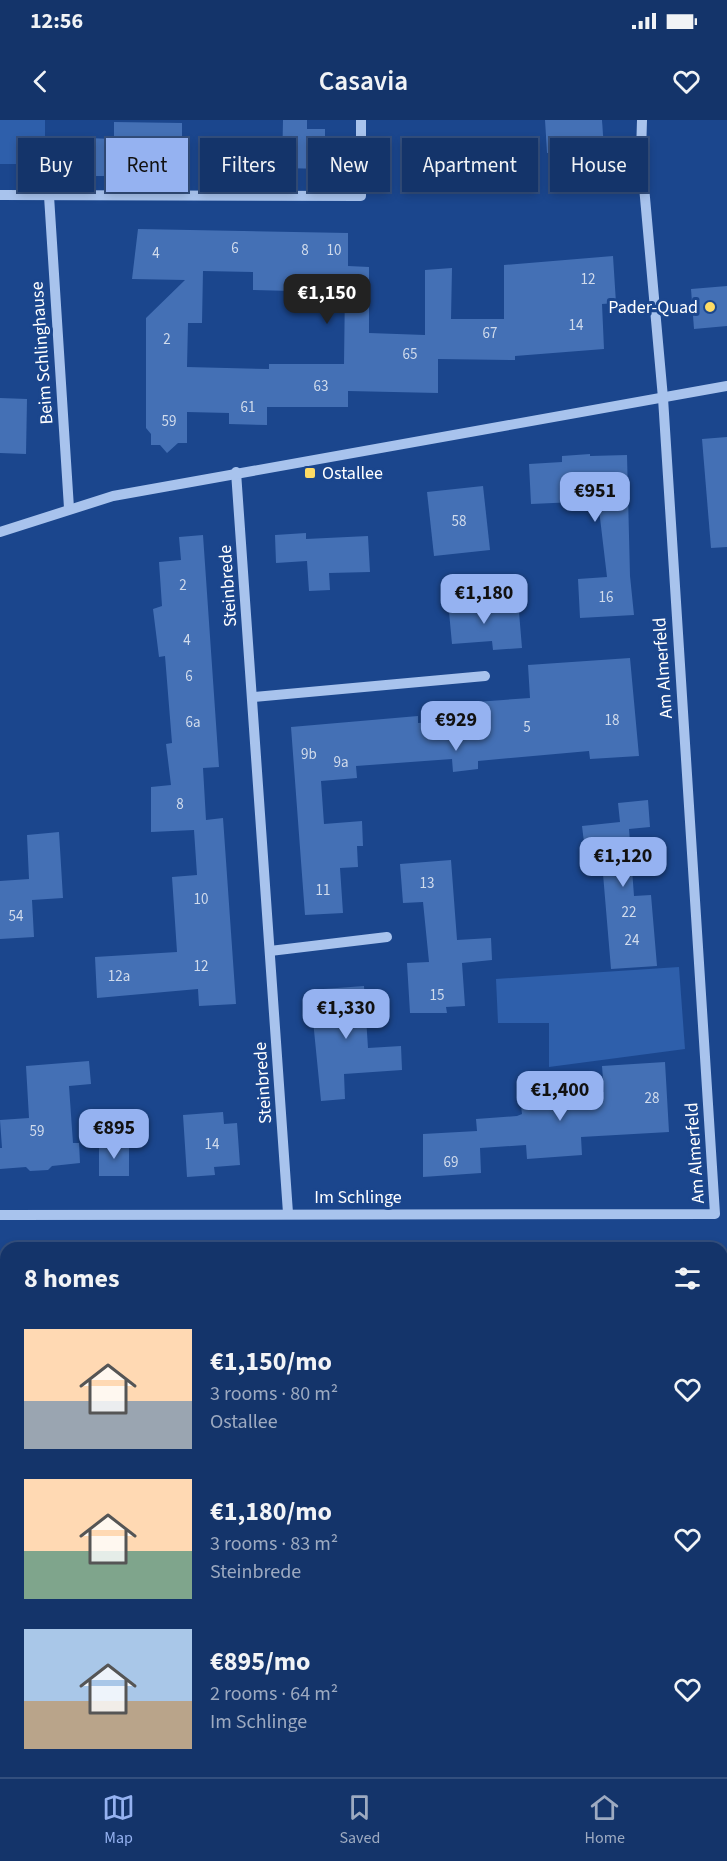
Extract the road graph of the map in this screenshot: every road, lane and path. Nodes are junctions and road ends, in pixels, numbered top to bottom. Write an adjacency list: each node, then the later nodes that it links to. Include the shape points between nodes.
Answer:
1 (361, 120): 4 (street, via 361,196)
2 (642, 120): 6 (street, Am Almerfeld, via 641,153)
3 (0, 195): 4 (street)
4 (49, 196): 8 (street, Beim Schlinghause)
5 (727, 386): 6 (street)
6 (663, 398): 7 (street); 15 (street, Am Almerfeld)
7 (236, 472): 8 (street); 11 (street, Steinbrede)
8 (69, 508): 9 (street)
9 (0, 532)
10 (485, 676): 11 (street)
11 (253, 697): 13 (street, Steinbrede)
12 (387, 937): 13 (street)
13 (270, 951): 14 (street, Steinbrede)
14 (288, 1213): 15 (street, Im Schlinge); 16 (street, Im Schlinge)
15 (715, 1214)
16 (0, 1215)

